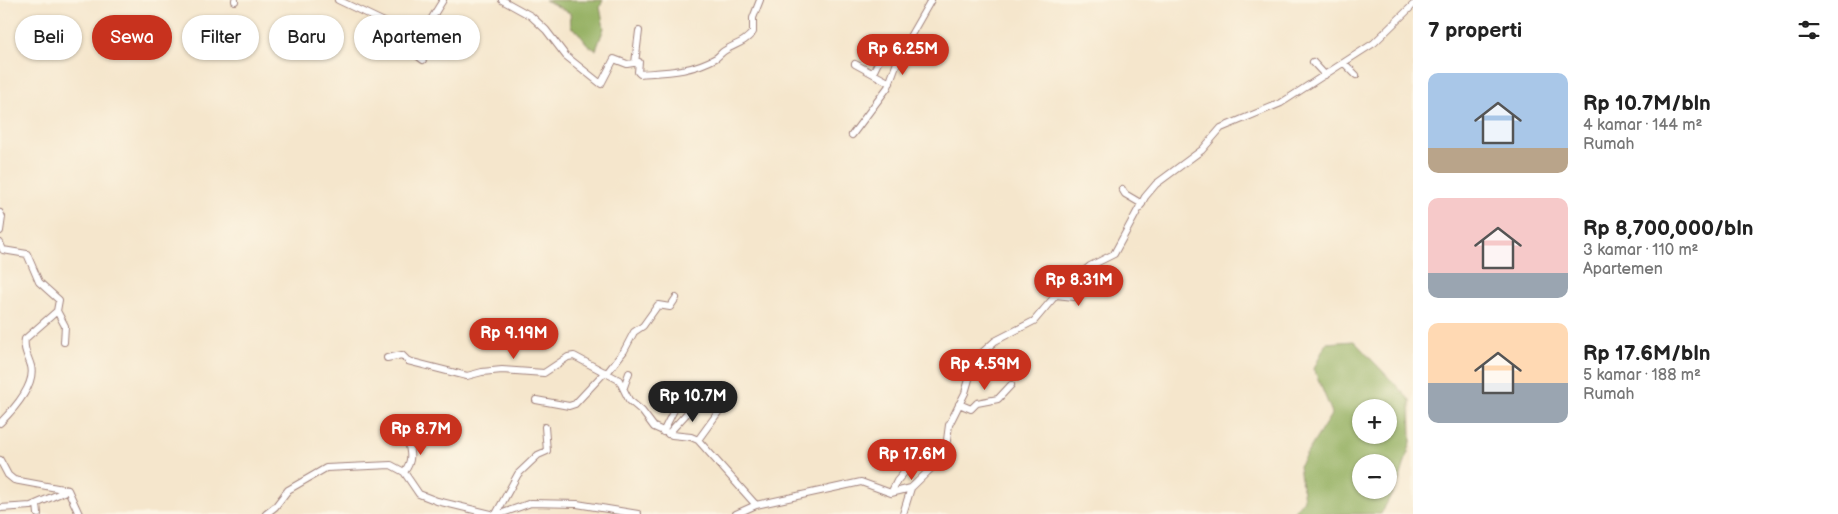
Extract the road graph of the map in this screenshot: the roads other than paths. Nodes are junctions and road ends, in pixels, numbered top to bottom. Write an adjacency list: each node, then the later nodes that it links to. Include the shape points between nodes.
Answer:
1 (338, 0): 7 (street)
2 (443, 0): 8 (street)
3 (502, 0): 11 (street, via 530,16 546,30 566,56 599,84 602,84 614,58 627,64)
4 (760, 0): 11 (street, via 753,16 753,32 745,42 698,67 640,74 639,62)
5 (930, 0): 18 (street, via 900,54)
6 (1413, 5): 13 (street, via 1374,43)
7 (370, 15)
8 (434, 15)
9 (639, 30): 11 (street)
10 (886, 46): 15 (street)
11 (635, 62)
12 (1312, 62): 16 (street)
13 (1344, 62): 16 (street); 17 (street)
14 (855, 64): 15 (street)
15 (873, 73): 18 (street)
16 (1325, 74): 21 (street, via 1281,103 1221,128 1202,150 1156,184)
17 (1356, 75)
18 (890, 83): 19 (street)
19 (852, 135)
20 (1122, 189): 21 (street)
21 (1142, 204): 26 (street, via 1114,254 1090,266)
22 (1, 215): 23 (street)
23 (0, 231)
24 (1, 249): 28 (street, via 27,254 39,282 59,300)
25 (1101, 286): 26 (street, via 1074,297)
26 (1056, 295): 39 (street, via 1034,321 995,341 975,359)
27 (676, 298): 31 (street, via 670,307 658,305)
28 (57, 311): 29 (street, via 65,326); 40 (street, via 25,339 24,346 32,367 31,381)
29 (64, 342)
30 (387, 358): 31 (street, via 402,355 408,361 467,376 506,370 546,372 572,356)
31 (606, 372): 34 (street, via 619,380); 37 (street, via 575,404 569,406)
32 (630, 373): 34 (street)
33 (1011, 386): 39 (street, via 996,400 977,403 971,409)
34 (624, 388): 42 (street, via 629,400 654,427)
35 (728, 394): 44 (street)
36 (706, 396): 42 (street)
37 (536, 400)
38 (678, 402): 42 (street)
39 (959, 404): 48 (street, via 949,425 944,455)
40 (0, 423)
41 (545, 427): 58 (street, via 547,451 518,474)
42 (666, 433): 44 (street)
43 (406, 434): 47 (street, via 411,451)
44 (698, 440): 52 (street)
45 (0, 460): 49 (street, via 14,480)
46 (915, 460): 50 (street)
47 (404, 472): 56 (street, via 391,465 326,468 288,490 276,507); 57 (street, via 419,494 437,502)
48 (911, 488): 50 (street); 61 (street)
49 (68, 490): 51 (street); 55 (street)
50 (891, 493): 52 (street, via 861,482)
51 (37, 504): 53 (street); 54 (street)
52 (756, 505): 60 (street)
53 (0, 508)
54 (38, 514)
55 (79, 514)
56 (266, 514)
57 (491, 514)
58 (498, 514): 59 (street, via 531,503 577,504)
59 (638, 514)
60 (736, 514)
61 (903, 514)

